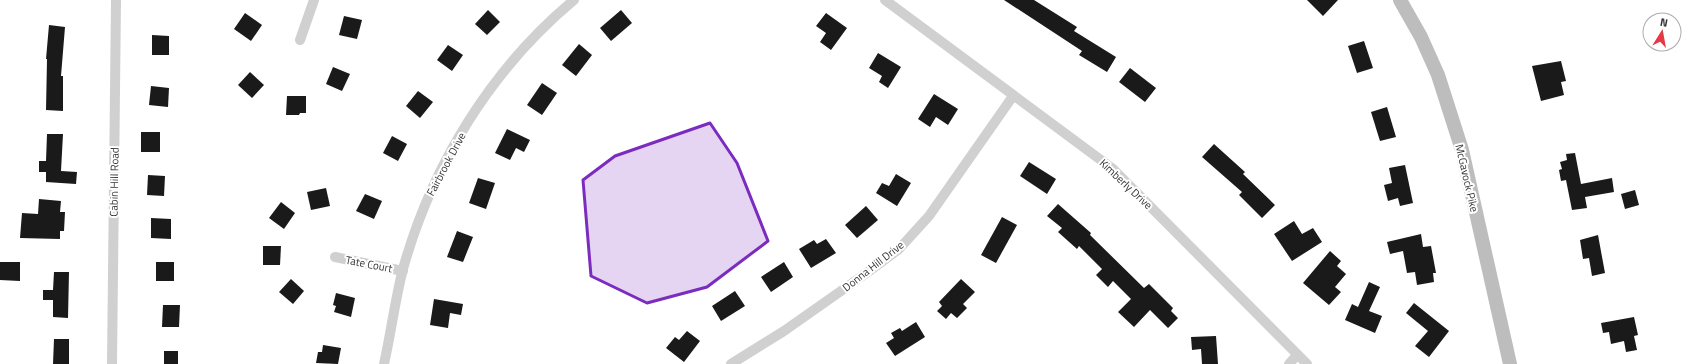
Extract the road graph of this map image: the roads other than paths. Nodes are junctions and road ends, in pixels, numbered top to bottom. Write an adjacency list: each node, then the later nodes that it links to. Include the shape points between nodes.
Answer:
1 (116, 0): 11 (street, Cabin Hill Road)
2 (314, 0): 6 (street)
3 (574, 0): 9 (street, Fairbrook Drive, via 530,41 493,85 475,112 428,197)
4 (885, 0): 7 (street, Kimberly Drive)
5 (1400, 0): 16 (main road, McGavock Pike, via 1421,37 1438,75 1462,150)
6 (300, 40)
7 (1013, 96): 10 (street, Kimberly Drive, via 1113,169); 13 (street, Donna Hill Drive, via 929,216 899,249 784,331)
8 (335, 257): 9 (street, Tate Court)
9 (403, 271): 12 (street, Fairbrook Drive)
10 (1297, 355): 14 (street); 15 (street, Kimberly Drive)
11 (112, 364)
12 (384, 364)
13 (731, 364)
14 (1289, 364)
15 (1307, 364)
16 (1510, 364)

